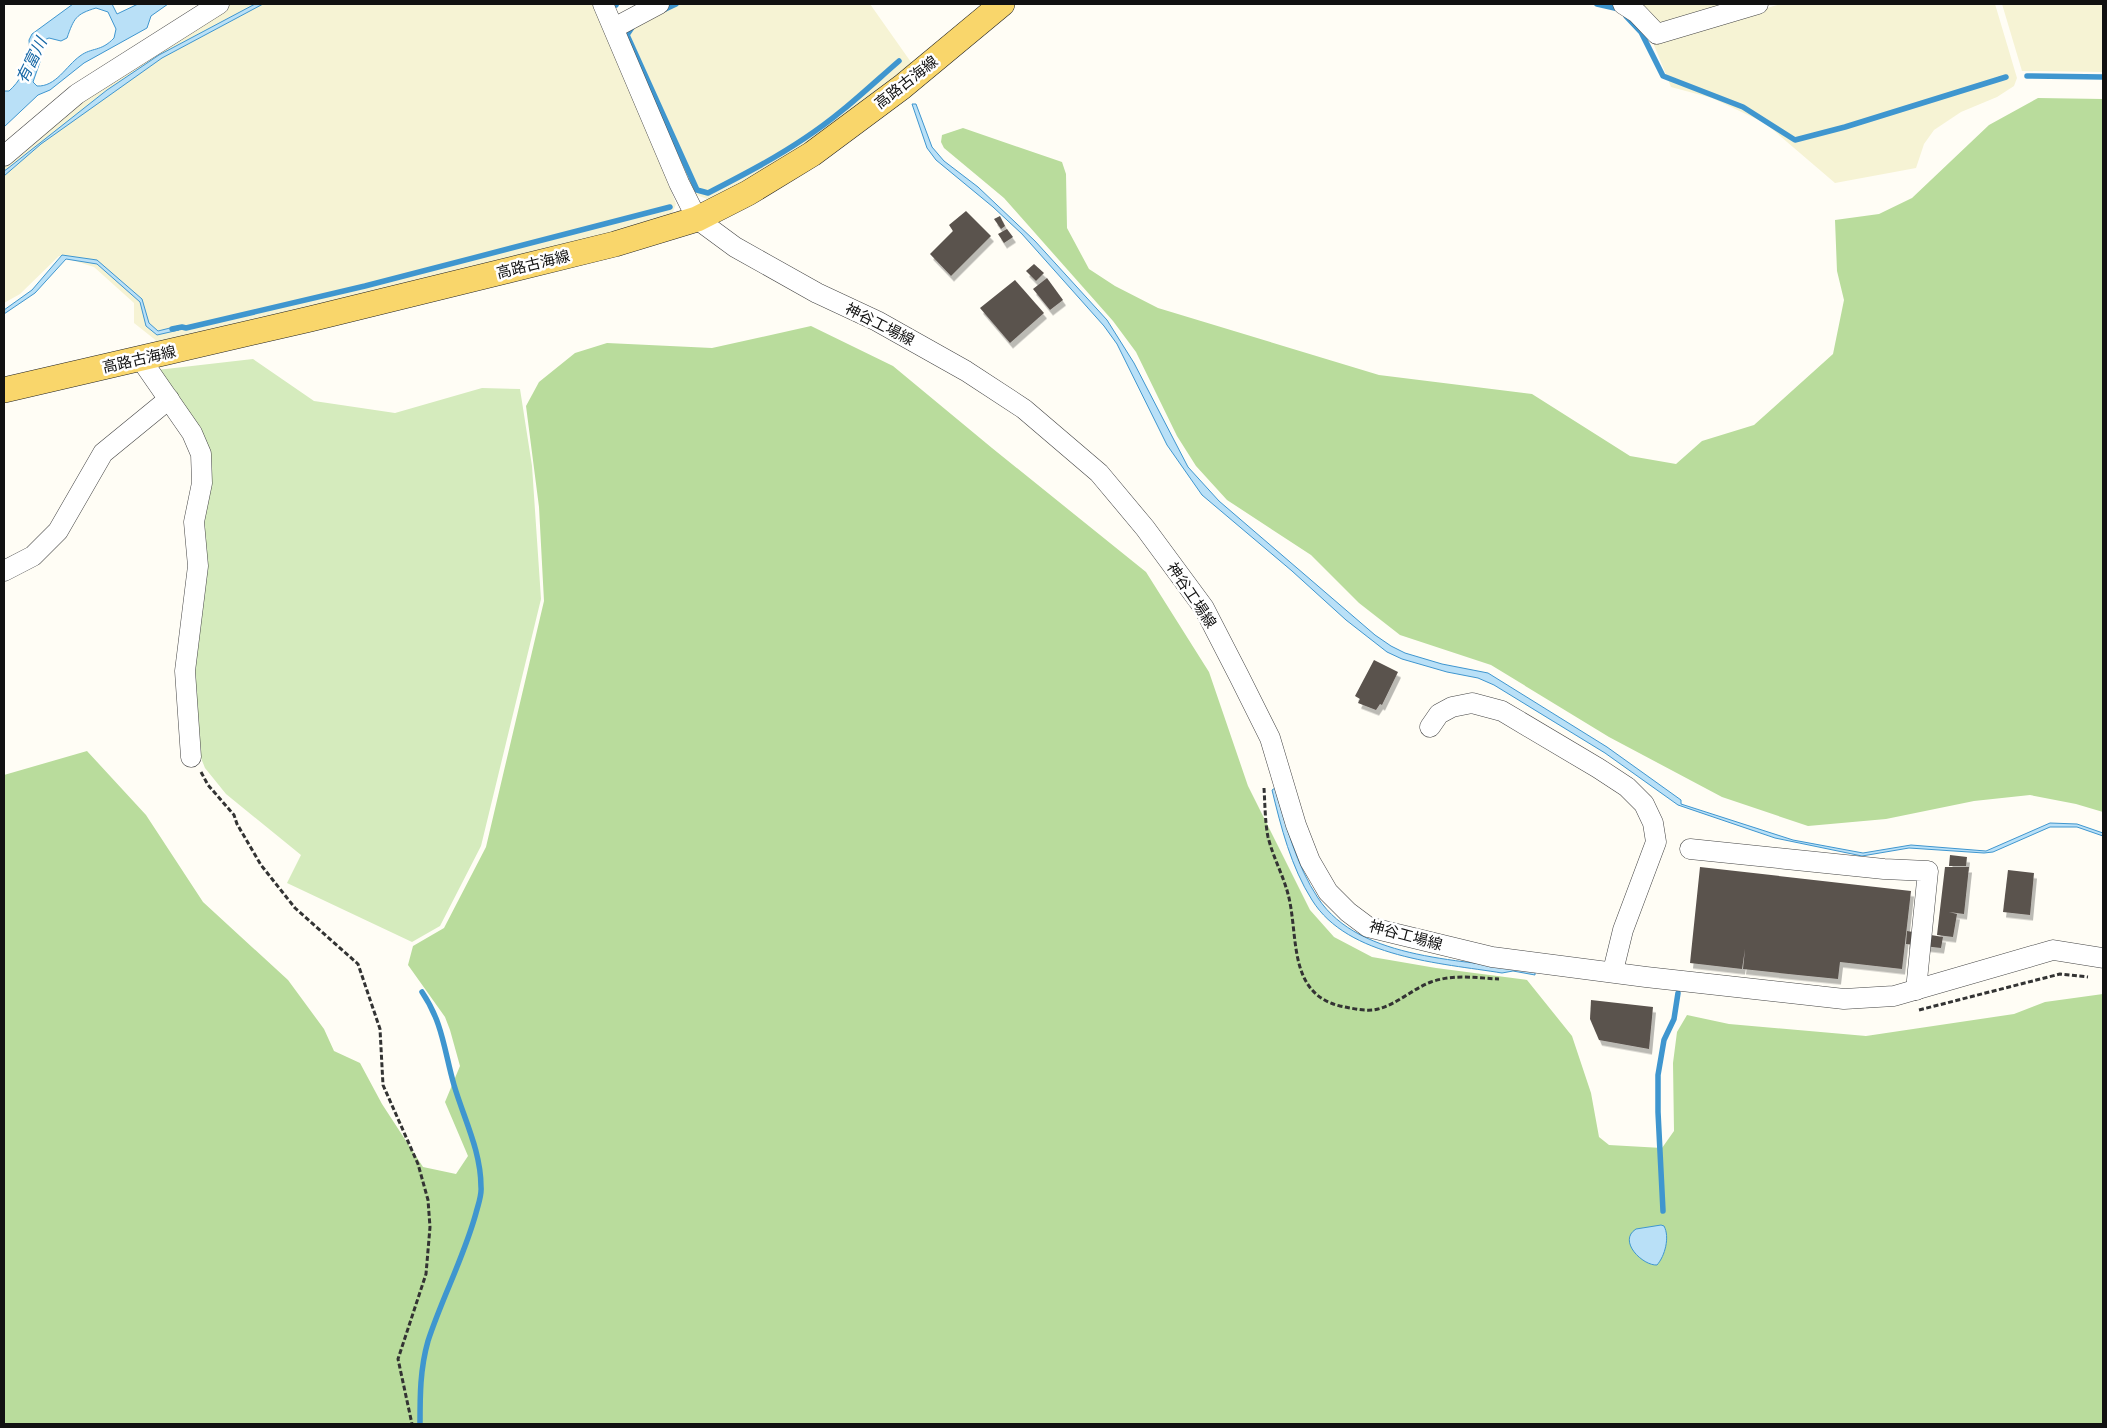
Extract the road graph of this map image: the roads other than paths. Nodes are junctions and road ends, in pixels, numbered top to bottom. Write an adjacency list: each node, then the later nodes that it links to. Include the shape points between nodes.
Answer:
1 (219, 4): 8 (street, via 76,94)
2 (603, 4): 7 (street)
3 (658, 4): 7 (street)
4 (1002, 4): 9 (main road, 高路古海線, via 812,154)
5 (1623, 4): 6 (street, via 1638,13 1657,34)
6 (1758, 4)
7 (614, 28): 9 (street)
8 (4, 156)
9 (697, 219): 10 (main road, 高路古海線, via 616,244); 18 (street, 神谷工場線, via 735,247 817,293 877,320 966,371 1024,409 1098,473 1145,528 1204,608 1270,738 1310,861 1328,892 1348,912 1368,927 1492,957)
10 (140, 358): 11 (main road, 高路古海線); 12 (street)
11 (4, 390)
12 (169, 399): 13 (street, via 103,453 58,532 32,556); 15 (street, via 192,433 201,454 202,483 194,522 198,566 185,671)
13 (4, 571)
14 (1430, 727): 18 (street, via 1439,714 1452,707 1472,703 1502,711 1598,768 1627,787 1644,804 1653,823 1656,842 1623,930)
15 (191, 757)
16 (1690, 849): 19 (street, via 1928,871)
17 (2103, 958): 19 (street, 神谷工場線, via 2053,950)
18 (1613, 971): 19 (street, 神谷工場線, via 1844,999 1894,996)
19 (1916, 990)

